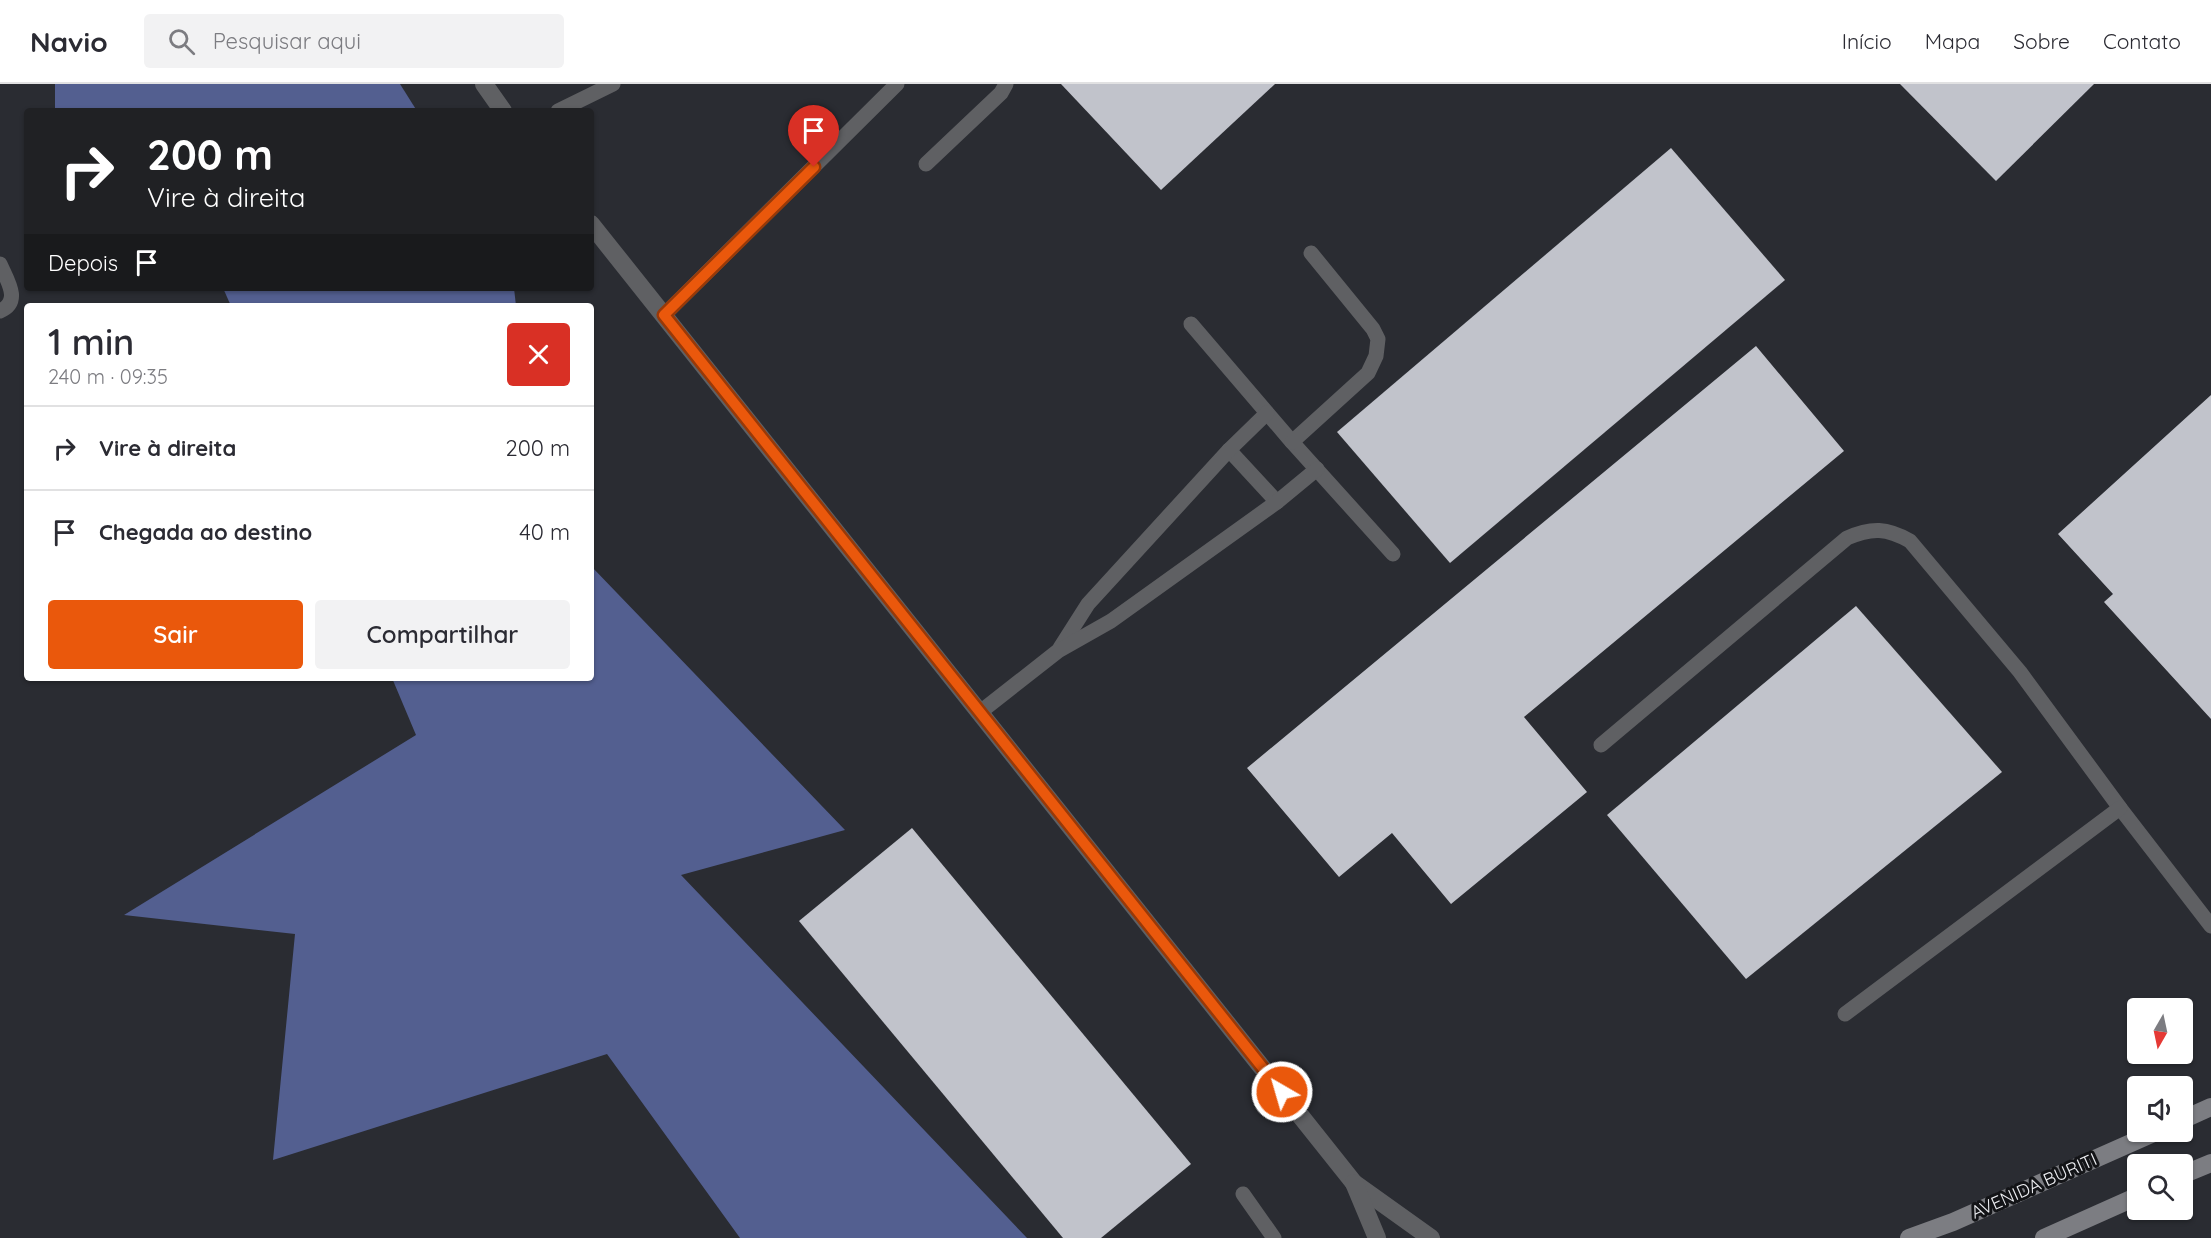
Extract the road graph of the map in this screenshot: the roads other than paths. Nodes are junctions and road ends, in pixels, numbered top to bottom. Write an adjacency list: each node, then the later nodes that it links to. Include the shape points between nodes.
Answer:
1 (484, 84): 5 (street)
2 (613, 84): 6 (lane)
3 (897, 84): 12 (lane)
4 (1006, 84): 7 (lane)
5 (501, 108)
6 (564, 108)
7 (926, 164)
8 (594, 228): 12 (street)
9 (1311, 253): 15 (lane, via 1378,339 1368,373)
10 (0, 264): 11 (lane, via 12,291 10,305)
11 (0, 311)
12 (664, 315): 21 (street)
13 (1191, 324): 14 (lane)
14 (1267, 413): 15 (lane); 16 (lane)
15 (1292, 442): 17 (lane)
16 (1229, 450): 18 (lane); 20 (lane, via 1088,604)
17 (1317, 469): 18 (lane); 19 (lane)
18 (1277, 502): 20 (lane, via 1111,621)
19 (1394, 554)
20 (1058, 651): 21 (lane)
21 (979, 713): 33 (street)
22 (1601, 745): 23 (lane, via 1847,538 1861,531 1894,532 1910,541 2020,672)
23 (2120, 808): 24 (lane); 25 (lane)
24 (2211, 926)
25 (1845, 1014)
26 (2211, 1107): 27 (main road)
27 (2193, 1115)
28 (2133, 1142): 39 (main road, AVENIDA BURITI)
29 (2211, 1163): 30 (main road)
30 (2193, 1171)
31 (2193, 1174): 32 (lane)
32 (2211, 1176)
33 (1354, 1183): 37 (street); 38 (street)
34 (1243, 1194): 36 (lane)
35 (2127, 1201): 40 (main road)
36 (1274, 1238)
37 (1377, 1238)
38 (1431, 1238)
39 (1909, 1238)
40 (2044, 1238)

